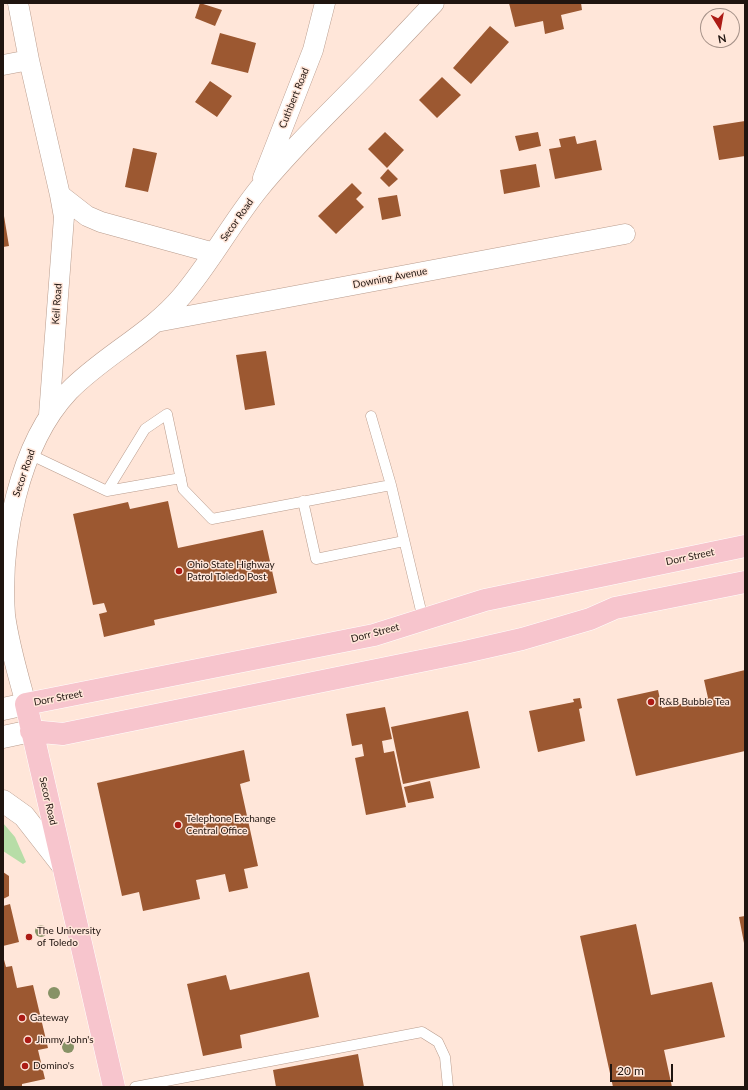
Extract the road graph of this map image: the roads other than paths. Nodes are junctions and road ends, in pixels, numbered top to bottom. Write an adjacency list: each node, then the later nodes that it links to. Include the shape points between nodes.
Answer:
1 (18, 3): 4 (street, Keil Road)
2 (325, 3): 6 (street, Cuthbert Road, via 313,50)
3 (434, 3): 6 (street, Secor Road, via 302,140)
4 (29, 60): 5 (street); 7 (street, Keil Road)
5 (3, 65)
6 (258, 191): 9 (street, Secor Road)
7 (60, 195): 9 (street, via 87,216 101,222); 11 (street, Keil Road, via 64,217)
8 (624, 234): 10 (street, Downing Avenue)
9 (214, 253): 10 (street, Secor Road, via 180,298)
10 (156, 322): 11 (street, Secor Road, via 92,371)
11 (49, 415): 13 (street, Secor Road)
12 (371, 416): 15 (lane)
13 (29, 454): 16 (lane); 22 (street, Secor Road, via 11,512 4,563 5,614)
14 (181, 478): 16 (lane); 16 (lane, via 167,414 145,429); 17 (lane, via 183,489 212,519)
15 (391, 485): 17 (lane); 18 (lane)
16 (107, 491)
17 (303, 501): 18 (lane, via 316,559)
18 (404, 541): 21 (lane)
19 (745, 546): 21 (main road, Dorr Street, via 485,600)
20 (745, 582): 24 (main road, via 615,608 590,619 522,639 450,655 63,734)
21 (423, 619): 22 (main road, Dorr Street, via 374,635)
22 (26, 704): 23 (main road, Dorr Street); 24 (main road, Secor Road)
23 (3, 709)
24 (31, 731): 25 (main road); 27 (main road, Secor Road)
25 (3, 737)
26 (3, 801): 27 (main road, via 24,816)
27 (63, 866): 28 (main road, Secor Road)
28 (114, 1087)
29 (135, 1087): 30 (lane, via 422,1032 438,1042 445,1057)
30 (448, 1087)

